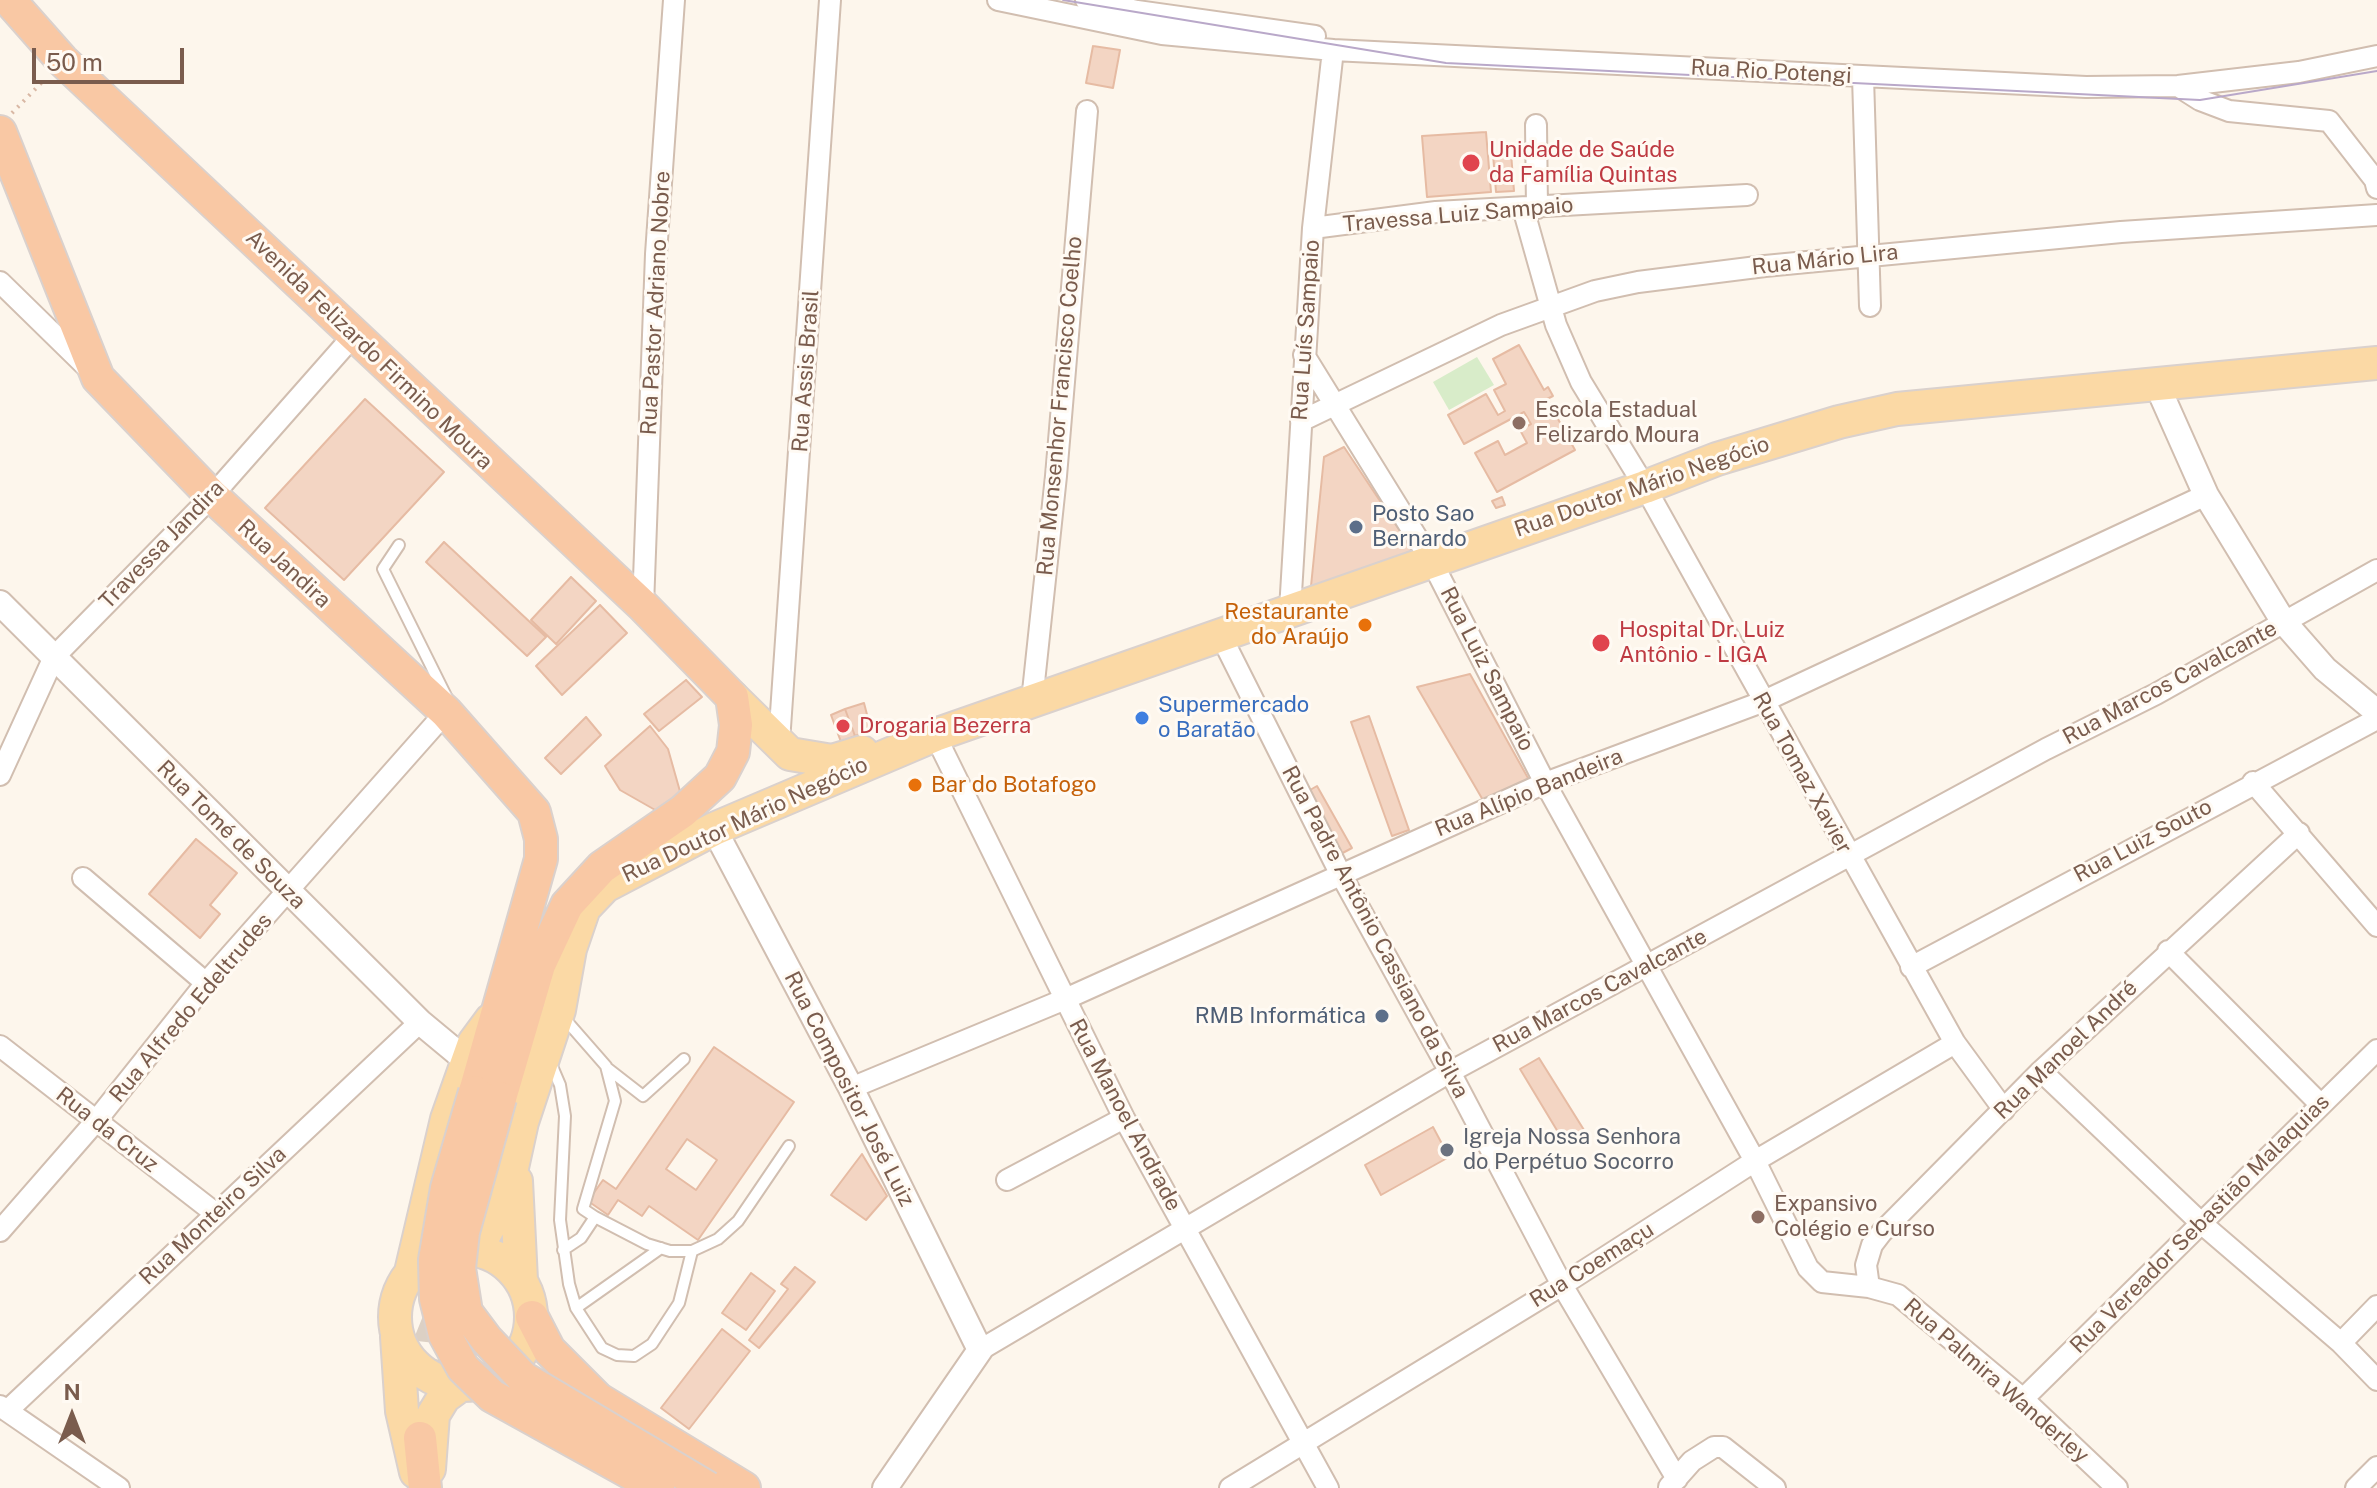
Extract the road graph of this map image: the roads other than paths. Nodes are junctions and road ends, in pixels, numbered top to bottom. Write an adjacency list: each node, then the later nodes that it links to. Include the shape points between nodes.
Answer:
1 (9, 0): 23 (highway, Avenida Felizardo Firmino Moura, via 62,60)
2 (674, 0): 37 (street, Rua Pastor Adriano Nobre, via 656,254)
3 (830, 0): 49 (street, Rua Assis Brasil)
4 (998, 0): 6 (street, Rua Rio Potengi, via 1162,34)
5 (1086, 0): 7 (street, Rua Rio Potengi, via 1359,43)
6 (1333, 50): 7 (street, Rua Rio Potengi); 18 (street, Rua Luís Sampaio)
7 (1386, 53): 9 (street, Rua Rio Potengi)
8 (2377, 56): 10 (street, via 2299,72)
9 (1863, 77): 10 (street, Rua Rio Potengi); 19 (street)
10 (2178, 86): 14 (street, via 2229,111 2329,121)
11 (1087, 111): 43 (street, Rua Monsenhor Francisco Coelho)
12 (1536, 125): 16 (street, Rua Tomaz Xavier)
13 (2, 126): 26 (highway)
14 (2376, 182)
15 (1747, 195): 16 (street, Travessa Luiz Sampaio)
16 (1530, 208): 18 (street, Travessa Luiz Sampaio, via 1436,212); 21 (street, Rua Tomaz Xavier)
17 (2377, 215): 19 (street, Rua Mário Lira)
18 (1313, 228): 24 (street, Rua Luís Sampaio)
19 (1866, 256): 21 (street, Rua Mário Lira, via 1638,282); 22 (street)
20 (0, 282): 26 (street, Rua Jandira)
21 (1550, 306): 28 (street, Rua Mário Lira); 30 (street, Rua Tomaz Xavier, via 1581,382)
22 (1870, 306)
23 (354, 335): 32 (street, Travessa Jandira); 37 (highway, Avenida Felizardo Firmino Moura)
24 (1304, 355): 28 (street, Rua Luiz Sampaio); 29 (street, Rua Luís Sampaio)
25 (2377, 363): 27 (main road, Rua Doutor Mário Negócio)
26 (98, 378): 32 (highway, Rua Jandira)
27 (2157, 385): 30 (main road, Rua Doutor Mário Negócio, via 1897,409 1717,459); 31 (street)
28 (1333, 406): 29 (street, Rua Mário Lira); 34 (street, Rua Luiz Sampaio)
29 (1301, 421): 38 (street, Rua Luís Sampaio)
30 (1645, 487): 34 (main road, Rua Doutor Mário Negócio); 44 (street, Rua Tomaz Xavier)
31 (2206, 495): 39 (street); 44 (street, Rua Alípio Bandeira)
32 (212, 496): 41 (street, Travessa Jandira); 45 (highway, Rua Jandira)
33 (399, 545): 45 (lane, via 383,569 443,685)
34 (1432, 562): 38 (main road, Rua Doutor Mário Negócio); 52 (street, Rua Luiz Sampaio)
35 (2377, 570): 39 (street, Rua Marcos Cavalcante)
36 (0, 603): 41 (street, Rua Tomé de Souza)
37 (643, 606): 42 (highway, Avenida Felizardo Firmino Moura)
38 (1290, 610): 40 (main road, Rua Doutor Mário Negócio)
39 (2283, 621): 46 (street, via 2325,669); 55 (street, Rua Marcos Cavalcante)
40 (1220, 634): 43 (main road, Rua Doutor Mário Negócio); 56 (street, Rua Padre Antônio Cassiano da Silva)
41 (54, 657): 50 (street, Travessa Jandira); 58 (street, Rua Tomé de Souza)
42 (732, 697): 49 (main road, Rua Doutor Mário Negócio); 59 (highway, Rua Doutor Mário Negócio, via 733,752 720,777 683,811 585,881)
43 (1032, 701): 48 (main road, Rua Doutor Mário Negócio)
44 (1762, 702): 52 (street, Rua Alípio Bandeira); 55 (street, Rua Tomaz Xavier)
45 (446, 712): 58 (street, Rua Alfredo Edeltrudes); 67 (highway, Rua Jandira, via 534,812 541,839 541,859)
46 (2377, 712)
47 (2377, 719): 51 (street, Rua Luiz Souto)
48 (935, 735): 49 (main road, Rua Doutor Mário Negócio, via 832,761 790,754); 53 (main road, Rua Doutor Mário Negócio); 65 (street, Rua Manoel Andrade)
49 (779, 742)
50 (0, 775)
51 (2253, 782): 54 (street); 63 (street, Rua Luiz Souto)
52 (1545, 783): 56 (street, Rua Alípio Bandeira); 62 (street, Rua Luiz Sampaio)
53 (714, 829): 66 (main road, Rua Doutor Mário Negócio, via 605,886 584,908); 78 (street, Rua Compositor José Luiz)
54 (2299, 833): 60 (street); 61 (street, Rua Manoel André)
55 (1849, 857): 62 (street, Rua Marcos Cavalcante); 63 (street, Rua Tomaz Xavier)
56 (1340, 873): 65 (street, Rua Alípio Bandeira); 77 (street, Rua Padre Antônio Cassiano da Silva)
57 (83, 878): 64 (street)
58 (288, 892): 64 (street, Rua Alfredo Edeltrudes); 68 (street, Rua Tomé de Souza)
59 (567, 905): 71 (highway); 79 (highway, Rua Doutor Mário Negócio)
60 (2377, 926)
61 (2168, 951): 76 (street, Rua Manoel André); 80 (street)
62 (1647, 965): 77 (street, Rua Marcos Cavalcante); 85 (street, Rua Luiz Sampaio)
63 (1911, 967): 69 (street, Rua Tomaz Xavier)
64 (206, 983): 83 (street, Rua Alfredo Edeltrudes)
65 (1063, 1000): 78 (street, Rua Alípio Bandeira); 82 (street, Rua Manoel Andrade)
66 (559, 1010): 71 (main road, Rua Doutor Mário Negócio); 75 (lane)
67 (493, 1017): 74 (main road); 79 (highway)
68 (420, 1022): 74 (street, Rua Tomé de Souza); 88 (street, Rua Monteiro Silva)
69 (1955, 1043): 81 (street, Rua Tomaz Xavier); 85 (street, Rua Coemaçu)
70 (0, 1046): 83 (street, Rua da Cruz)
71 (537, 1048): 86 (main road, Rua Doutor Mário Negócio); 95 (lane, via 560,1085 565,1116)
72 (2377, 1050): 80 (street, Rua Vereador Sebastião Malaquias)
73 (684, 1059): 75 (lane, via 643,1096)
74 (467, 1061): 97 (main road, via 447,1119)
75 (606, 1066): 89 (lane, via 615,1101 583,1209)
76 (2041, 1071): 81 (street, Rua Manoel André); 90 (street)
77 (1450, 1072): 91 (street, Rua Marcos Cavalcante); 99 (street, Rua Padre Antônio Cassiano da Silva)
78 (851, 1088): 106 (street, Rua Compositor José Luiz)
79 (487, 1095): 118 (highway, bridge, via 438,1234 436,1299 445,1335 463,1368 492,1396); 119 (highway, bridge, via 459,1268 466,1312 523,1378)
80 (2321, 1105): 90 (street, Rua Vereador Sebastião Malaquias)
81 (2004, 1110): 100 (street, Rua Manoel André, via 1872,1245 1866,1265)
82 (1124, 1118): 87 (street); 91 (street, Rua Manoel Andrade)
83 (96, 1121): 88 (street, Rua da Cruz); 92 (street, Rua Alfredo Edeltrudes)
84 (789, 1146): 96 (lane, via 738,1221 718,1239)
85 (1755, 1161): 99 (street, Rua Coemaçu); 100 (street, Rua Luiz Sampaio, via 1808,1268 1822,1282)
86 (514, 1162): 94 (main road, Rua Doutor Mário Negócio, via 506,1195); 98 (main road, Rua Doutor Mário Negócio)
87 (1007, 1180)
88 (215, 1213): 110 (street, Rua Monteiro Silva)
89 (595, 1217): 93 (lane); 95 (lane, via 581,1238)
90 (2201, 1223): 105 (street); 109 (street, Rua Vereador Sebastião Malaquias)
91 (1185, 1227): 106 (street, Rua Marcos Cavalcante); 112 (street, Rua Manoel Andrade)
92 (0, 1231)
93 (661, 1248): 96 (lane); 102 (lane)
94 (476, 1250): 97 (main road, via 442,1251); 98 (main road, via 493,1255)
95 (563, 1250): 102 (lane)
96 (692, 1251): 102 (lane, via 679,1303 666,1327 634,1356 602,1348)
97 (411, 1272): 104 (main road, via 395,1305)
98 (521, 1280): 103 (main road)
99 (1562, 1285): 112 (street, Rua Coemaçu); 114 (street, Rua Padre Antônio Cassiano da Silva)
100 (1869, 1287): 109 (street, Rua Palmira Wanderley, via 1898,1295)
101 (2377, 1306): 105 (street)
102 (576, 1308)
103 (532, 1317): 108 (main road, via 524,1347 505,1371); 120 (highway, via 549,1350 598,1399)
104 (397, 1337): 108 (main road, via 432,1379); 116 (main road, via 402,1411)
105 (2341, 1343): 107 (street)
106 (980, 1350): 121 (street, Rua Marcos Cavalcante)
107 (2377, 1380)
108 (462, 1386): 116 (main road, via 444,1397 433,1415); 117 (highway)
109 (2023, 1399): 125 (street, Rua Palmira Wanderley)
110 (4, 1408): 115 (street)
111 (420, 1438): 116 (highway)
112 (1304, 1444): 122 (street, Rua Coemaçu); 123 (street, Rua Manoel Andrade)
113 (2377, 1467): 126 (street)
114 (1672, 1483): 124 (street, via 1706,1449 1723,1447)
115 (106, 1484)
116 (425, 1488)
117 (631, 1488)
118 (658, 1488)
119 (708, 1488)
120 (744, 1488)
121 (885, 1488)
122 (1230, 1488)
123 (1328, 1488)
124 (1775, 1488)
125 (2117, 1488)
126 (2356, 1488)

